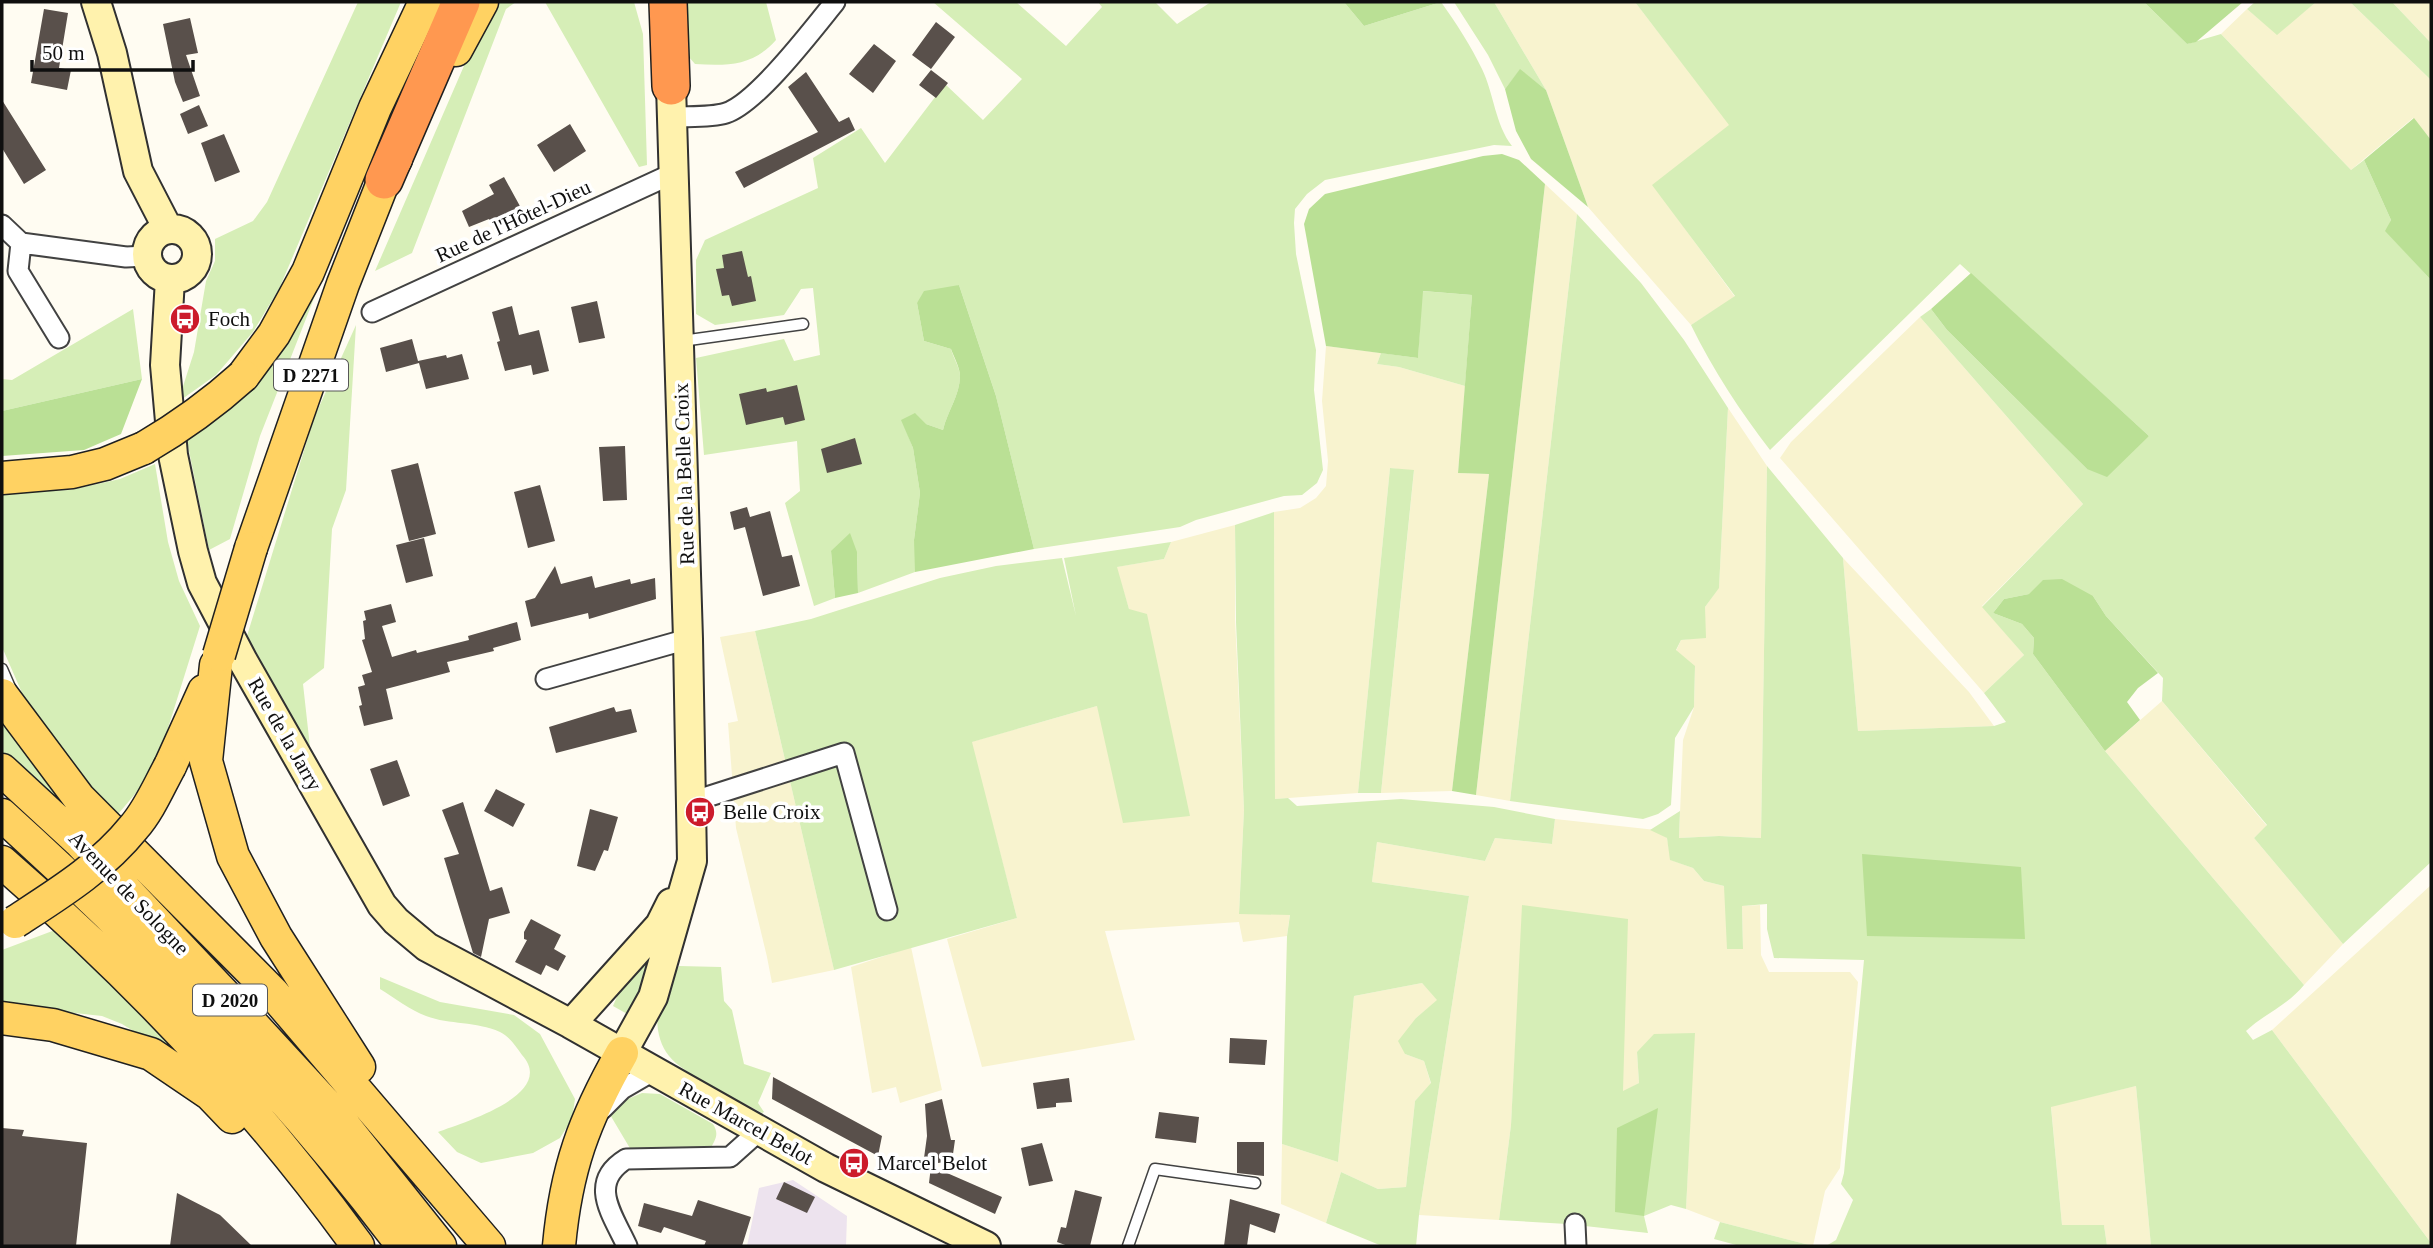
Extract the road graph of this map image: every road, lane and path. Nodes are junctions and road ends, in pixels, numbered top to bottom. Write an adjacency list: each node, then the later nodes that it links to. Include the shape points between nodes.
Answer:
1 (96, 2): 12 (main road, via 138,171)
2 (425, 2): 20 (main road, D 2271, bridge, via 375,108 308,272 274,334 243,376 215,402 144,448 72,472)
3 (461, 2): 10 (highway, D 2271)
4 (482, 2): 10 (main road)
5 (648, 2): 8 (main road)
6 (668, 2): 8 (highway)
7 (835, 2): 8 (street, via 792,54 739,106 725,114)
8 (671, 102): 9 (main road, Rue de la Belle Croix)
9 (674, 173): 16 (street, Rue de l'Hôtel-Dieu); 19 (main road, Rue de la Belle Croix)
10 (384, 180): 22 (main road, D 2271, bridge, via 342,284)
11 (2, 225): 13 (street)
12 (168, 229): 14 (main road, via 152,237); 15 (main road, via 189,234 198,250 192,269)
13 (21, 243): 14 (street); 18 (street, via 18,271)
14 (147, 256): 15 (main road, via 151,269)
15 (170, 279): 35 (main road, Rue de la Jarry, via 165,365 173,455 193,551 209,598 382,905 427,947)
16 (372, 313)
17 (803, 324): 19 (lane)
18 (59, 338)
19 (680, 341): 21 (main road, Rue de la Belle Croix)
20 (9, 476)
21 (688, 639): 24 (street); 28 (main road, Rue de la Belle Croix)
22 (217, 660): 33 (main road, D 2271, bridge, via 170,766 136,825 84,876); 45 (main road, via 206,761 233,856 329,1023)
23 (2, 669): 26 (lane)
24 (547, 679)
25 (2, 695): 26 (main road)
26 (24, 726): 45 (main road, via 79,798 272,992)
27 (2, 770): 44 (main road, Avenue de Sologne / D 2020, via 80,842 256,1028 334,1113)
28 (691, 802): 30 (main road, Rue de la Belle Croix); 32 (street, via 844,753)
29 (2, 815): 43 (main road, Avenue de Sologne / D 2020, via 226,1036 352,1178)
30 (692, 861): 35 (main road, Rue de la Belle Croix, via 660,925); 36 (main road, Rue de la Belle Croix, via 653,997)
31 (2, 862): 42 (main road, via 123,974 213,1068 315,1187)
32 (887, 910)
33 (6, 925)
34 (2, 1018): 42 (main road, via 53,1025 151,1054 210,1094)
35 (571, 1024): 36 (main road, Rue de la Jarry)
36 (622, 1053): 37 (main road, Rue Marcel Belot); 38 (main road)
37 (653, 1071): 38 (street, via 622,1088); 39 (main road, Rue Marcel Belot)
38 (584, 1127): 46 (main road, via 566,1186)
39 (759, 1130): 47 (street, via 730,1157 626,1159 617,1164 604,1185 605,1198); 48 (main road, Rue Marcel Belot)
40 (1255, 1183): 49 (lane, via 1155,1169)
41 (1575, 1224): 50 (street)
42 (356, 1246)
43 (403, 1246)
44 (440, 1246)
45 (490, 1246)
46 (559, 1246)
47 (627, 1246)
48 (986, 1246)
49 (1128, 1246)
50 (1576, 1246)

